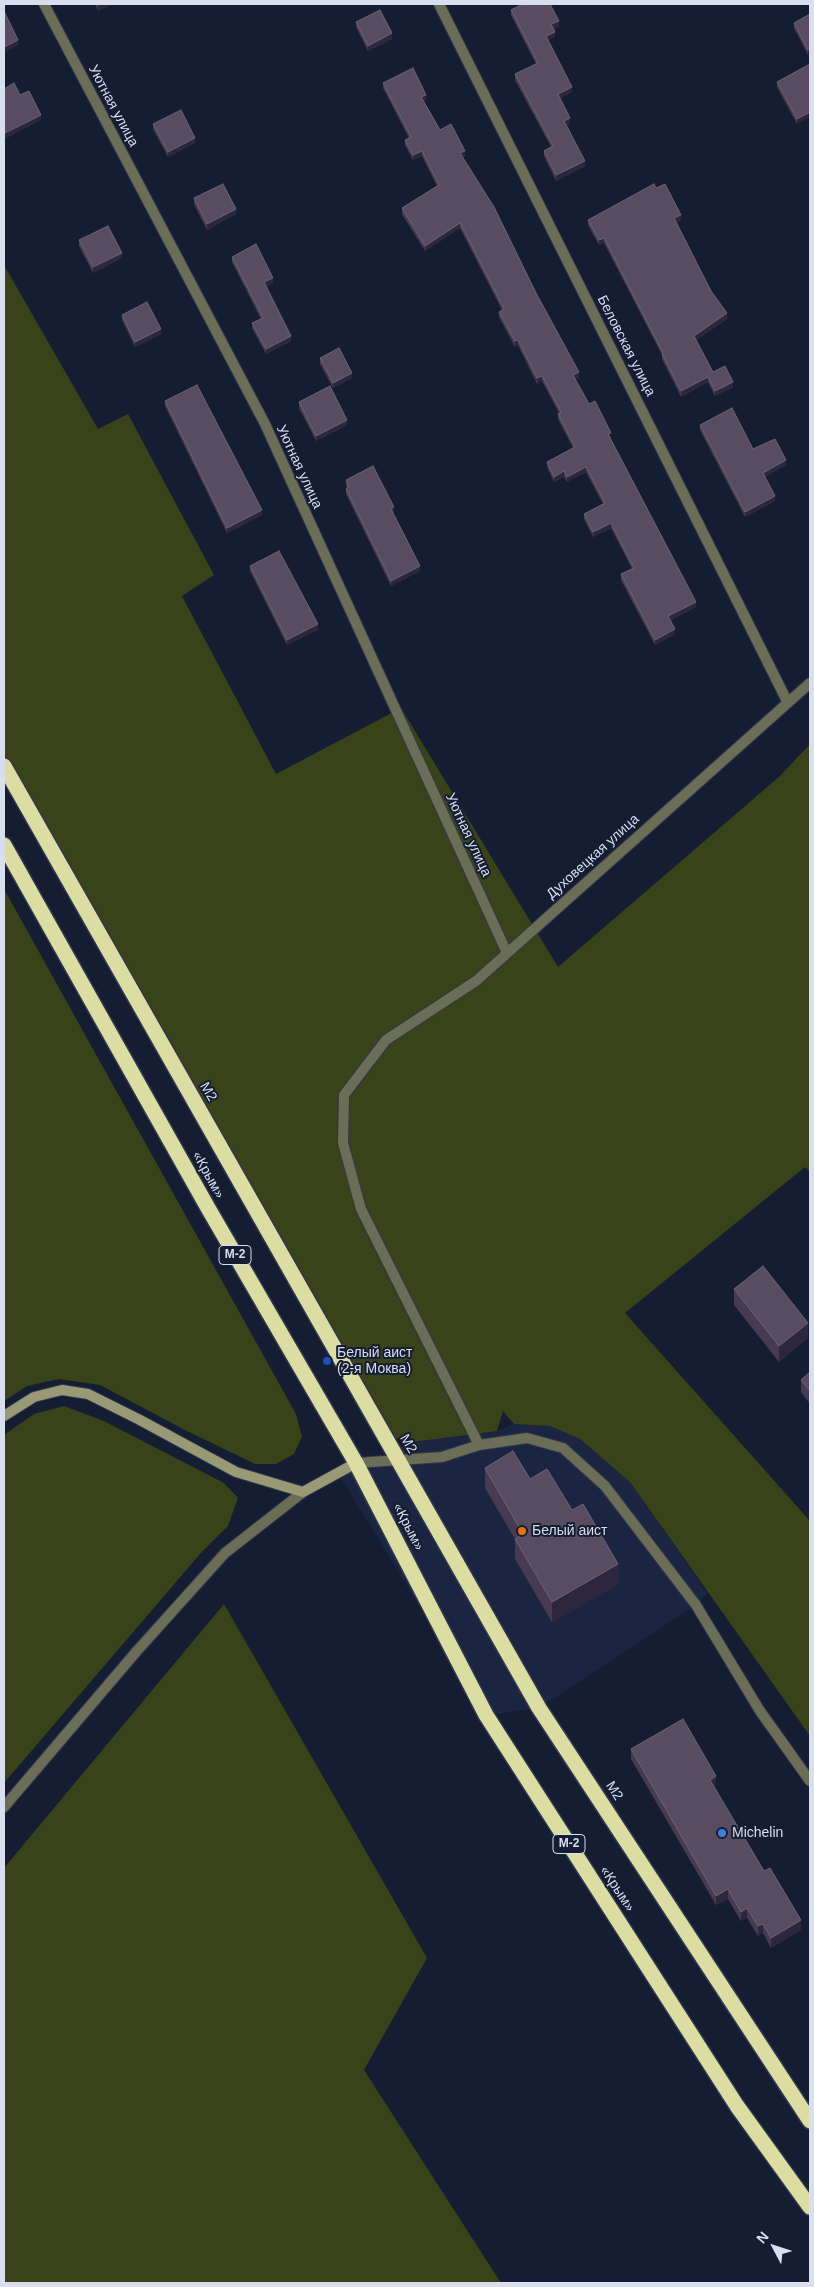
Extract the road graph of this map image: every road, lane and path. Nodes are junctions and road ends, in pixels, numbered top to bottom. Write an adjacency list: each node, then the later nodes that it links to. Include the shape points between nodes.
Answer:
1 (44, 4): 7 (street, Уютная улица, via 265,424)
2 (439, 4): 4 (street, Беловская улица)
3 (810, 683): 4 (street, Духовецкая улица)
4 (788, 701): 7 (street, Духовецкая улица)
5 (4, 766): 10 (highway, М2)
6 (4, 845): 11 (highway, «Крым» / М-2)
7 (507, 953): 9 (street, Духовецкая улица, via 476,981 386,1040 344,1095 343,1143 361,1210)
8 (4, 1416): 12 (street, via 34,1397 62,1390 88,1394 236,1472)
9 (479, 1445): 10 (street, via 442,1457); 13 (street, via 528,1438 563,1448 605,1486 696,1605 760,1711)
10 (398, 1459): 11 (street); 15 (highway, М2, via 539,1708)
11 (356, 1463): 12 (street); 16 (highway, «Крым» / М-2, via 486,1715 737,2106)
12 (303, 1492): 14 (street, via 224,1553)
13 (810, 1781)
14 (4, 1807)
15 (810, 2121)
16 (810, 2207)

